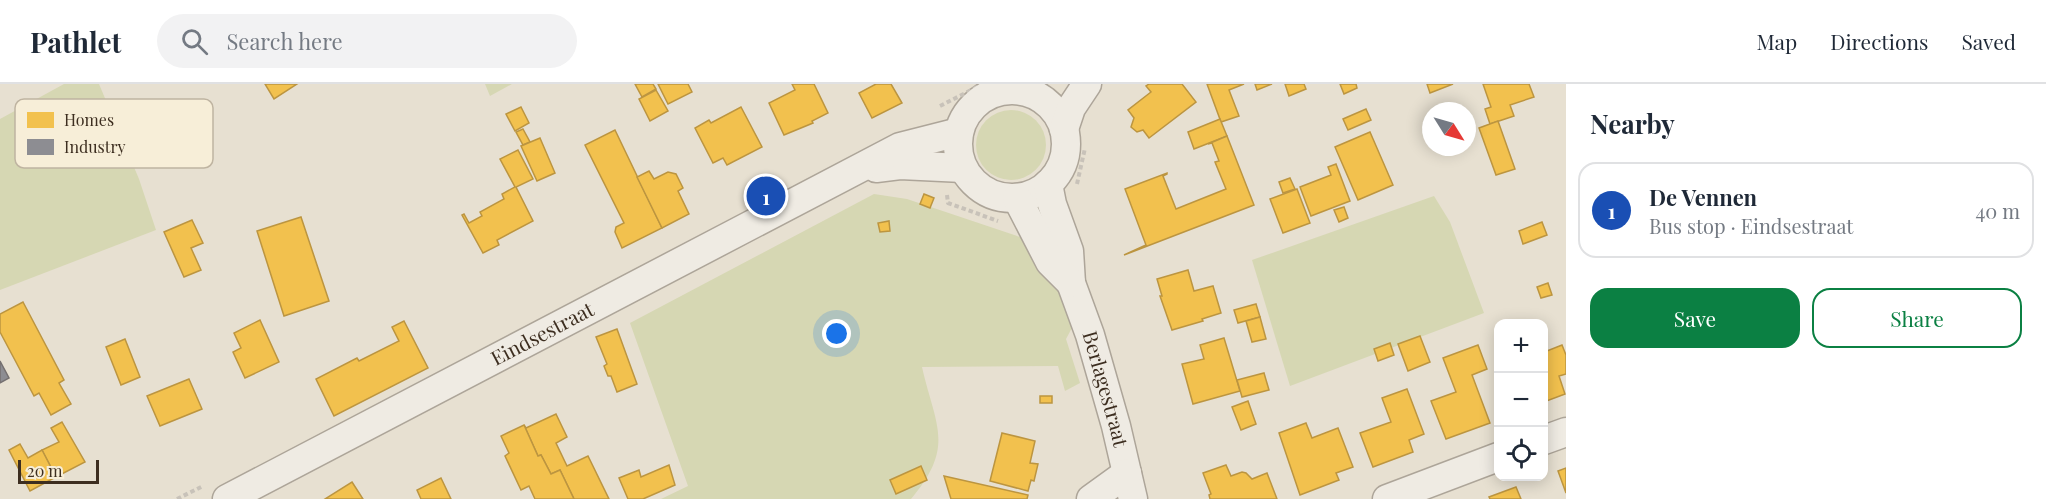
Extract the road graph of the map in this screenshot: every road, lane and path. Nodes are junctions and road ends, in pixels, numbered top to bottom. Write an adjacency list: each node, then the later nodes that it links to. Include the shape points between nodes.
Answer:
1 (1087, 84): 4 (street, via 1071,108)
2 (1002, 87): 3 (street); 5 (street, via 967,113)
3 (1045, 90): 4 (street)
4 (1064, 129): 8 (street, via 1064,159)
5 (959, 132): 6 (street, via 958,151); 7 (street, Eindsestraat, via 900,147)
6 (963, 168): 7 (street, Eindsestraat, via 900,165); 9 (street, via 986,191)
7 (856, 170): 15 (street, Eindsestraat)
8 (1048, 184): 9 (street); 10 (street, Berlagestraat, via 1069,251)
9 (1017, 198): 10 (street, Berlagestraat, via 1050,262)
10 (1071, 283): 14 (street, Berlagestraat, via 1090,335)
11 (1566, 432): 12 (street)
12 (1548, 439)
13 (1494, 459): 17 (street)
14 (1130, 486): 16 (street)
15 (227, 499)
16 (1091, 499)
17 (1387, 499)

